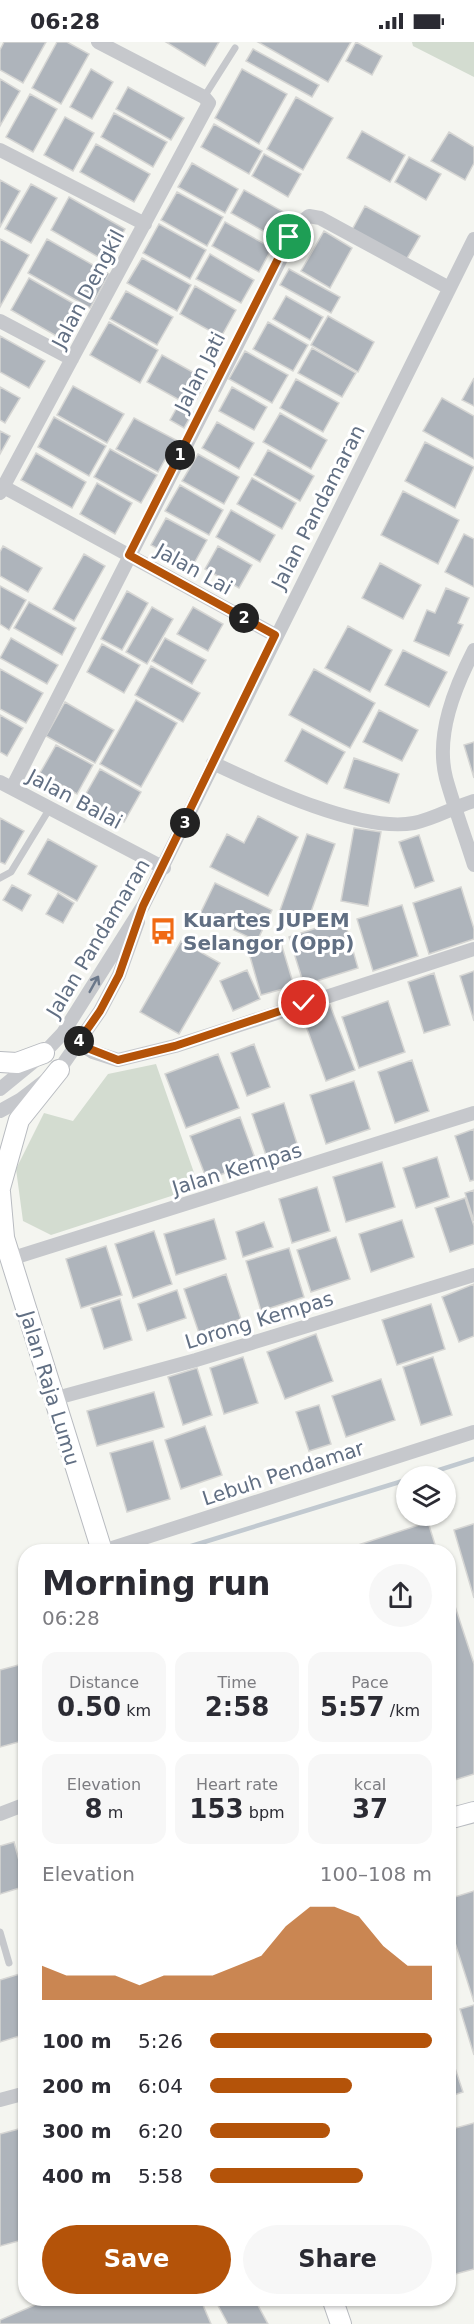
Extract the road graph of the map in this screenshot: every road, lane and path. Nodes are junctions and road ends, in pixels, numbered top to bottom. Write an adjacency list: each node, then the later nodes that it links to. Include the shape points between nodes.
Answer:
1 (98, 42): 3 (street)
2 (235, 48): 3 (lane)
3 (207, 100): 5 (street, Jalan Dengkil)
4 (0, 150): 5 (street)
5 (145, 224): 9 (street, Jalan Dengkil)
6 (474, 239): 7 (street, Jalan Pandamaran)
7 (449, 288): 11 (street, Jalan Jati, via 320,218 309,216 298,225); 12 (street, Jalan Pandamaran)
8 (0, 321): 9 (street)
9 (72, 359): 10 (street, Jalan Dengkil)
10 (1, 489): 11 (street, Jalan Lai)
11 (129, 555): 12 (street, Jalan Lai); 16 (street, Jalan Jati)
12 (275, 635): 15 (street, Jalan Pandamaran)
13 (474, 650): 14 (street)
14 (470, 671): 18 (street, via 450,702 444,750 445,776)
15 (213, 763): 18 (street, via 277,794 393,825 416,823); 21 (street, Jalan Pandamaran)
16 (6, 785): 19 (street, Jalan Balai)
17 (474, 801): 18 (street)
18 (456, 806): 20 (street)
19 (50, 808): 21 (street, Jalan Balai); 22 (lane, via 11,872)
20 (474, 865)
21 (164, 868): 23 (street, Jalan Pandamaran)
22 (0, 878)
23 (143, 906): 25 (street, Jalan Pandamaran, one-way to 23); 26 (street, via 119,975)
24 (474, 950): 26 (street, via 137,1056 118,1060)
25 (63, 1033): 26 (street); 27 (street, Jalan Pandamaran)
26 (77, 1044): 29 (street)
27 (44, 1053): 28 (street, via 17,1063); 30 (street, Jalan Pandamaran)
28 (0, 1062)
29 (59, 1070): 31 (street); 33 (street, via 19,1120)
30 (0, 1089)
31 (0, 1111)
32 (474, 1113): 35 (street, Jalan Kempas)
33 (0, 1190): 34 (street, Jalan Raja Lumu)
34 (1, 1232): 35 (street, Jalan Raja Lumu)
35 (10, 1259): 37 (street, Jalan Raja Lumu)
36 (474, 1275): 37 (street, Lorong Kempas)
37 (53, 1399): 39 (street, Jalan Raja Lumu)
38 (474, 1432): 40 (street, Lebuh Pendamar)
39 (101, 1544)
40 (125, 1544)
41 (18, 1807): 43 (street)
42 (474, 1812): 44 (street)
43 (0, 1814)
44 (456, 1817)
45 (0, 1932): 46 (lane)
46 (9, 1964)
47 (18, 2095): 48 (street)
48 (0, 2100)
49 (335, 2306): 50 (street)
50 (341, 2324)

